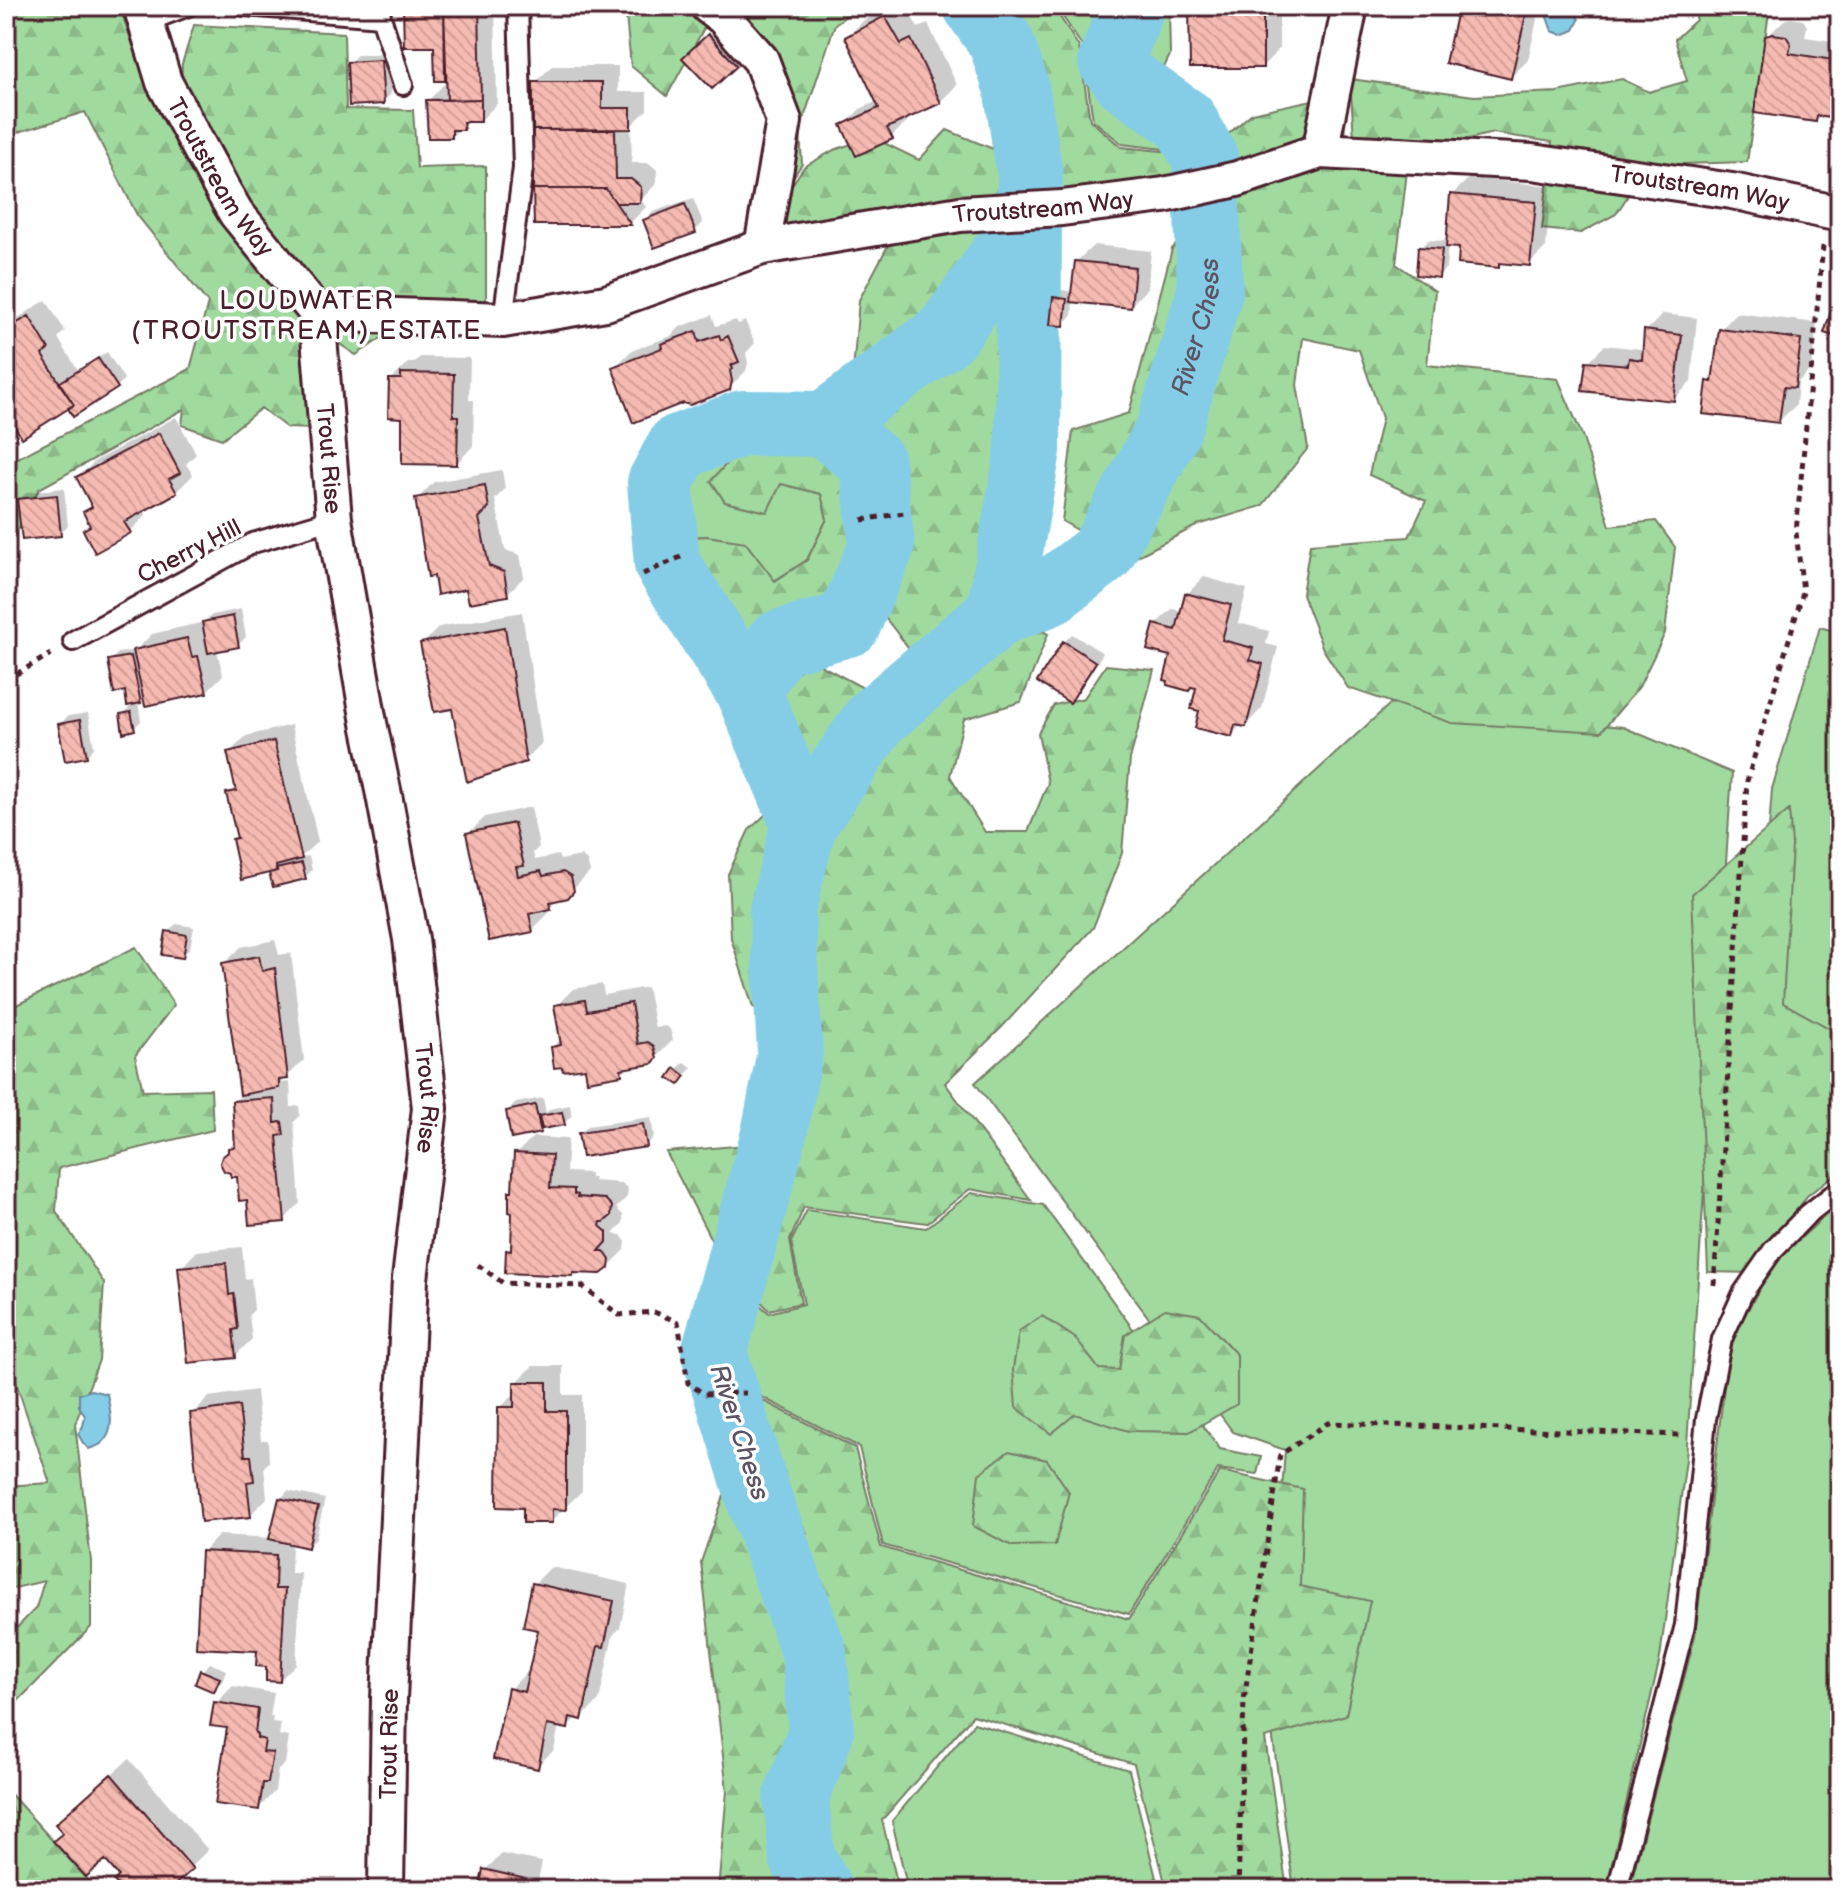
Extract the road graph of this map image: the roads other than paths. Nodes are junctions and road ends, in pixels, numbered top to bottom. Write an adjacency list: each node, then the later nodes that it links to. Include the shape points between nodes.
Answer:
1 (188, 6): 6 (lane)
2 (245, 6): 7 (lane)
3 (518, 6): 13 (lane, via 523,168)
4 (708, 6): 11 (street, via 761,60 784,121)
5 (1350, 6): 9 (street)
6 (142, 10): 12 (street, Troutstream Way, via 164,82 236,213)
7 (381, 12): 8 (lane)
8 (403, 85)
9 (1320, 151): 10 (street, Troutstream Way, via 1532,162 1732,191); 11 (street, Troutstream Way, via 1237,179 1164,195 960,214)
10 (1837, 213)
11 (762, 247): 13 (street, Troutstream Way, via 606,303)
12 (317, 313): 13 (street, Troutstream Way); 14 (street, Trout Rise)
13 (503, 320)
14 (334, 519): 15 (lane, Cherry Hill, via 253,543); 17 (street, Trout Rise, via 411,939 430,1108 410,1279 389,1698)
15 (73, 641)
16 (1840, 1189): 18 (lane, via 1773,1250 1743,1293 1722,1339 1704,1436 1685,1625)
17 (386, 1890)
18 (1617, 1890)

